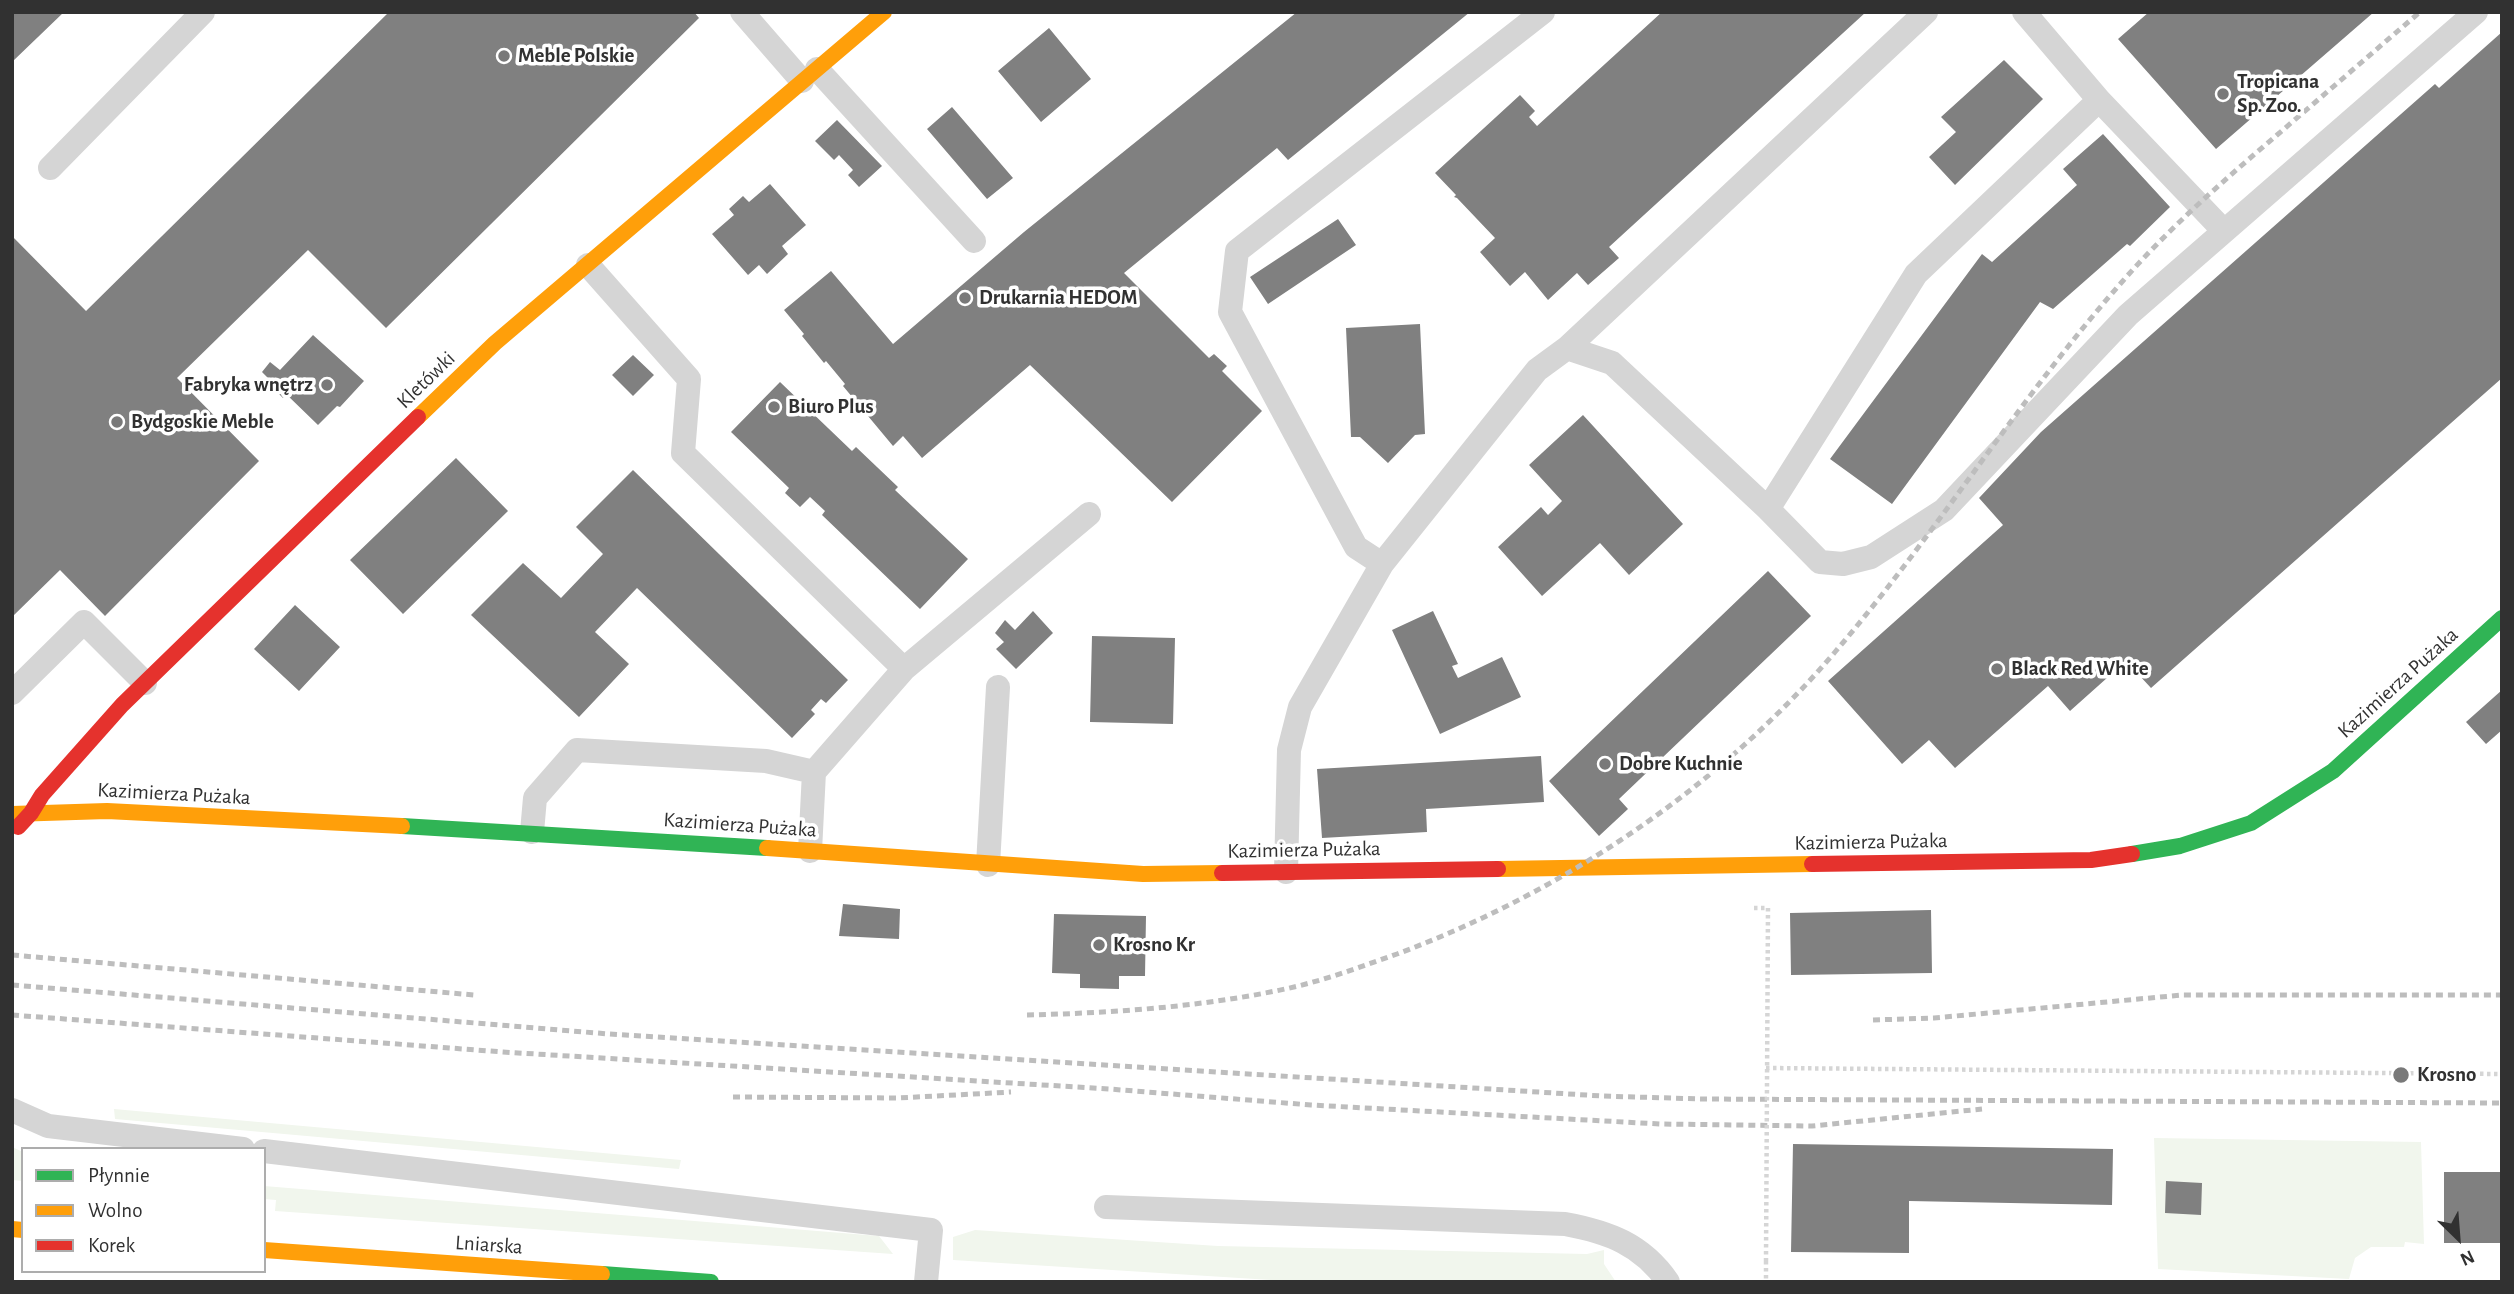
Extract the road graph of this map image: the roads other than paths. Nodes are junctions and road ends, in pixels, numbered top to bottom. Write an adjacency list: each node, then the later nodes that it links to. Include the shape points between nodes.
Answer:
1 (203, 12): 10 (lane)
2 (742, 12): 8 (lane)
3 (884, 12): 8 (street, Kletówki)
4 (1542, 12): 17 (lane, via 1237,251 1230,312 1356,547)
5 (1926, 12): 14 (lane)
6 (2024, 12): 9 (lane)
7 (2476, 12): 11 (lane)
8 (809, 75): 12 (lane); 13 (street, Kletówki)
9 (2099, 100): 11 (lane); 15 (lane, via 1916,274)
10 (50, 168)
11 (2224, 231): 15 (lane, via 2128,315 1944,510 1871,557 1843,564 1820,562)
12 (974, 241)
13 (587, 265): 19 (lane, via 689,379 683,453); 20 (street, Kletówki, via 495,343)
14 (1567, 348): 15 (lane, via 1612,363); 17 (lane, via 1537,370)
15 (1768, 509)
16 (1089, 514): 19 (lane)
17 (1382, 564): 30 (lane, via 1300,707 1289,750)
18 (2502, 618): 30 (street, Kazimierza Pużaka, via 2333,771 2251,823 2180,846 2091,860)
19 (904, 669): 23 (lane)
20 (145, 683): 22 (lane, via 84,622); 24 (street, Kletówki, via 54,780)
21 (998, 687): 29 (lane)
22 (12, 693)
23 (814, 772): 26 (lane, via 766,761 576,750 535,798); 28 (lane)
24 (31, 813): 25 (street, Kazimierza Pużaka); 26 (street, Kazimierza Pużaka, via 107,811); 27 (street, Kletówki)
25 (12, 814)
26 (531, 832): 28 (street, Kazimierza Pużaka)
27 (12, 833)
28 (810, 851): 29 (street, Kazimierza Pużaka)
29 (988, 865): 30 (street, Kazimierza Pużaka, via 1143,874)
30 (1286, 872)
31 (12, 1110): 32 (lane, via 48,1126)
32 (226, 1147)
33 (266, 1151): 37 (lane, via 931,1230)
34 (1106, 1207): 38 (lane, via 1565,1224 1599,1230 1631,1245)
35 (266, 1250): 36 (street, Lniarska)
36 (711, 1282)
37 (926, 1282)
38 (1668, 1282)

